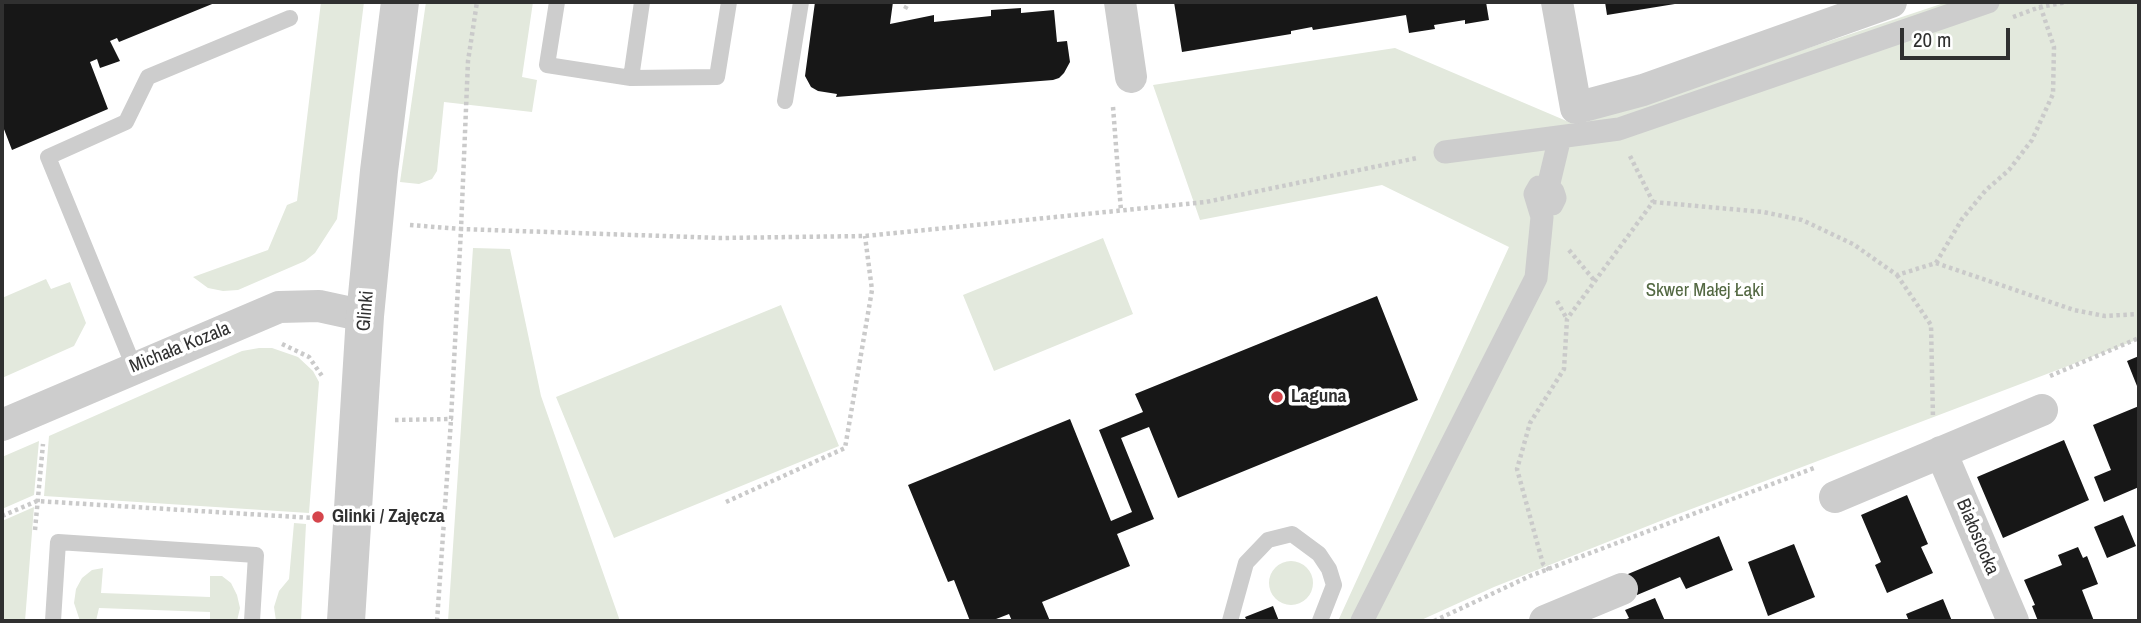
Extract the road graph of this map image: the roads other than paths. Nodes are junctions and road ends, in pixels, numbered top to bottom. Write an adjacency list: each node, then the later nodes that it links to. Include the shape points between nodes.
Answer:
1 (400, 2): 16 (street, Glinki)
2 (557, 2): 12 (lane, via 547,65)
3 (642, 2): 12 (lane)
4 (729, 2): 12 (lane, via 717,77)
5 (801, 2): 13 (lane)
6 (1120, 2): 11 (street)
7 (1557, 2): 8 (street, via 1576,108 1643,90)
8 (1891, 2)
9 (1988, 2): 14 (street, via 1619,128)
10 (290, 18): 17 (lane, via 148,77 126,122 48,157)
11 (1131, 77)
12 (631, 78)
13 (785, 101)
14 (1560, 137): 15 (street); 29 (street, via 1544,196 1536,278)
15 (1444, 152)
16 (365, 316): 17 (street, Michała Kozala, via 319,306 279,307); 26 (street, Glinki)
17 (134, 367): 19 (street, Michała Kozala)
18 (2040, 396): 20 (street)
19 (2, 425)
20 (1941, 452): 21 (street); 30 (street, Białostocka)
21 (1835, 497)
22 (1622, 589): 23 (street)
23 (1550, 620)
24 (53, 621): 25 (lane, via 58,542 256,555)
25 (252, 621)
26 (346, 621)
27 (1230, 621): 28 (lane, via 1246,563 1268,540 1292,534 1319,554 1329,569 1334,585)
28 (1320, 621)
29 (1362, 621)
30 (2013, 621)

